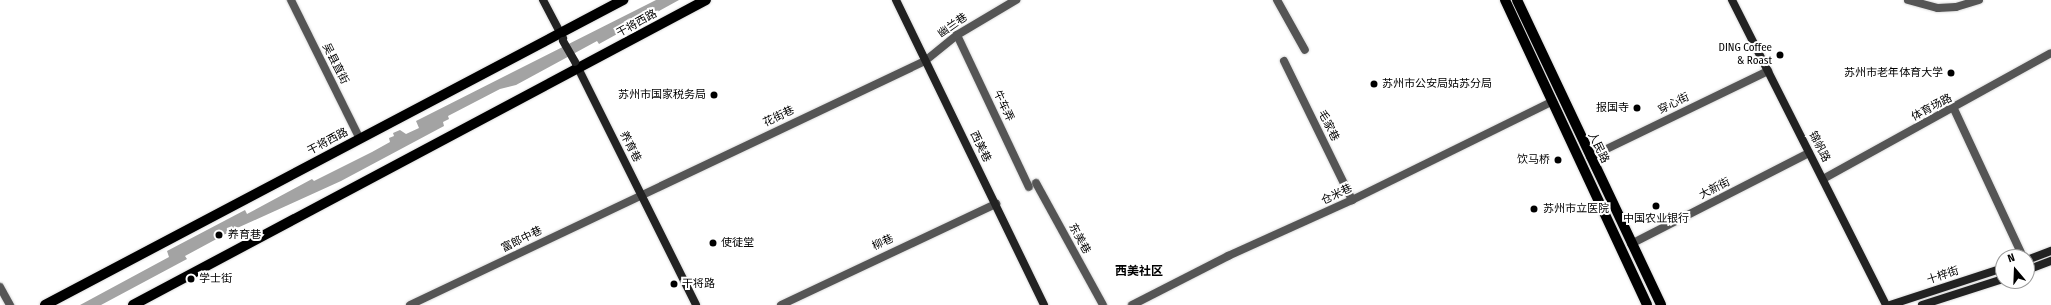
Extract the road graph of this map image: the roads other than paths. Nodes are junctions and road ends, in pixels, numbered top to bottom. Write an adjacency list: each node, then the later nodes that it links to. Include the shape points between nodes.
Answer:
1 (290, 0): 23 (street, 吴县直街)
2 (543, 0): 14 (street, 养育巷)
3 (623, 0): 14 (main road, 干将西路)
4 (706, 0): 19 (main road, 干将西路)
5 (896, 0): 17 (street, 西美巷)
6 (1016, 0): 13 (street, 幽兰巷)
7 (1277, 0): 15 (street)
8 (1505, 0): 21 (main road, 人民路)
9 (1517, 0): 25 (main road, 人民路)
10 (1732, 0): 20 (street, 锦帆路)
11 (1908, 0): 12 (street, via 1938,8 1956,7)
12 (1979, 0)
13 (957, 35): 17 (street, 幽兰巷); 27 (street, 牛车弄)
14 (562, 37): 19 (street, 养育巷, bridge); 23 (main road, 干将西路)
15 (1305, 50)
16 (2051, 53): 22 (street, 体育场路)
17 (926, 61): 28 (street, 花街巷); 30 (street, 西美巷)
18 (1284, 61): 29 (street, 毛家巷)
19 (577, 66): 28 (street, 养育巷); 42 (main road, 干将西路)
20 (1768, 71): 24 (street, 锦帆路); 25 (street, 穿心街)
21 (1551, 102): 29 (street, 仓米巷); 49 (main road, 人民路)
22 (1954, 109): 26 (street, 体育场路); 32 (street)
23 (360, 139): 41 (main road, 干将西路)
24 (1809, 153): 26 (street, 锦帆路); 31 (street, 大新街)
25 (1590, 157): 31 (main road, 人民路)
26 (1822, 179): 51 (street, 锦帆路)
27 (1032, 185): 47 (street, 东美巷)
28 (642, 194): 43 (street, 富郎中巷); 44 (street, 养育巷)
29 (1352, 200): 48 (street, 仓米巷, via 1228,256)
30 (996, 204): 45 (street, 柳巷); 46 (street, 西美巷)
31 (1632, 244): 50 (main road, 人民路)
32 (2019, 249)
33 (2051, 251): 34 (street)
34 (2035, 257)
35 (2051, 261): 36 (street)
36 (2035, 267)
37 (1995, 271): 52 (street, 十梓街)
38 (1995, 282): 53 (street, 十梓街)
39 (0, 287): 40 (street)
40 (10, 305)
41 (45, 305)
42 (133, 305)
43 (410, 305)
44 (696, 305)
45 (781, 305)
46 (1044, 305)
47 (1103, 305)
48 (1132, 305)
49 (1647, 305)
50 (1661, 305)
51 (1886, 305)
52 (1890, 305)
53 (1922, 305)

